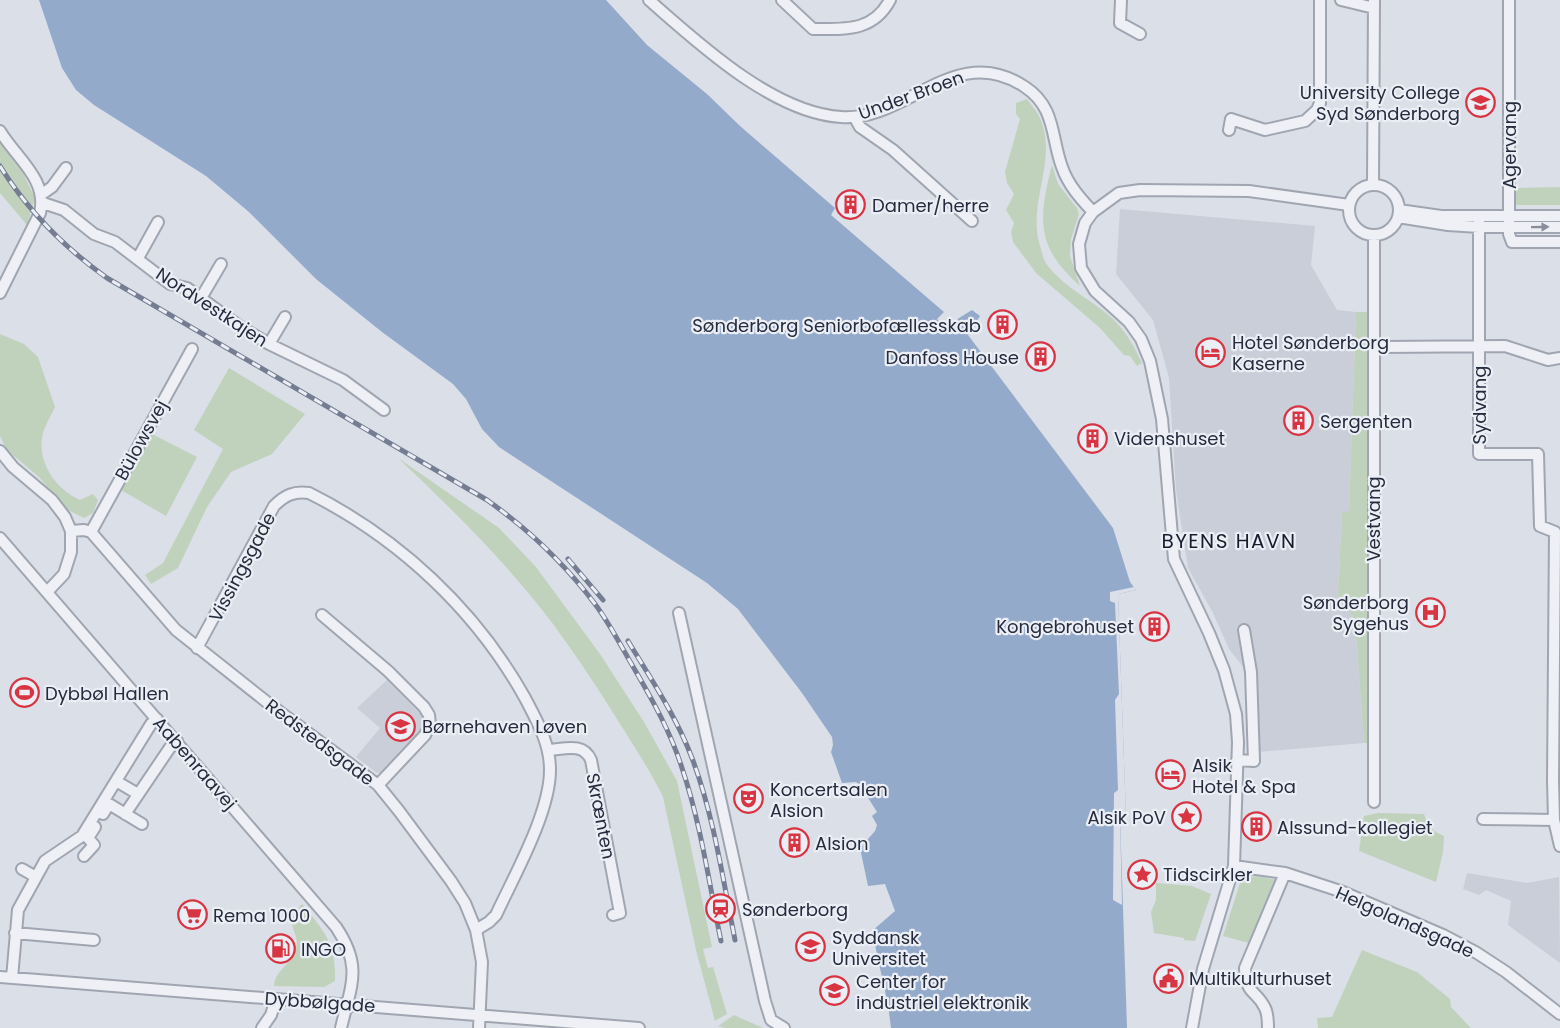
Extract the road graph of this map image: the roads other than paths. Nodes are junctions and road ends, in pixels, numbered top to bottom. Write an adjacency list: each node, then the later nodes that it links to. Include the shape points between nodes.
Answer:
1 (649, 0): 10 (street, Under Broen, via 764,91 809,110)
2 (782, 0): 3 (street, via 813,29 869,24)
3 (890, 0)
4 (1121, 0): 9 (street, via 1120,23)
5 (1320, 0): 12 (street, via 1317,110 1305,121 1265,130 1231,119)
6 (1341, 0): 8 (street)
7 (1509, 0): 23 (street, Agervang)
8 (1374, 4): 14 (street)
9 (1140, 34)
10 (855, 118): 17 (street, Under Broen, via 878,112 942,80 962,75 978,72 1013,79 1040,100 1047,111 1062,168); 20 (street, via 860,127 893,150)
11 (0, 130): 15 (street, via 29,169)
12 (1229, 130)
13 (66, 168): 15 (street)
14 (1373, 185): 16 (street, via 1358,191); 18 (street, via 1388,189 1398,202)
15 (42, 199): 27 (street, Nordvestkajen); 29 (street, via 40,213)
16 (1349, 206): 17 (street, via 1249,191 1140,190 1119,193); 25 (street, via 1354,226)
17 (1093, 212): 51 (street, via 1079,244 1081,268 1095,291 1130,322 1150,361 1162,419 1174,559 1209,633 1231,692 1237,721)
18 (1399, 213): 22 (street, via 1448,225); 25 (street, via 1389,231)
19 (1560, 216): 23 (street)
20 (972, 220)
21 (158, 222): 27 (street)
22 (1479, 222): 23 (street); 33 (street, Sydvang)
23 (1509, 222): 24 (street, one-way to 24); 26 (street, via 1512,242)
24 (1560, 227)
25 (1374, 236): 55 (street, Vestvang)
26 (1560, 242)
27 (138, 258): 30 (street, Nordvestkajen, via 170,284 187,288)
28 (221, 264): 30 (street)
29 (0, 293)
30 (201, 298): 32 (street, Nordvestkajen)
31 (285, 317): 32 (street)
32 (268, 344): 37 (street, Nordvestkajen, via 343,380)
33 (1479, 345): 34 (street); 36 (street, via 1505,346 1548,360); 47 (street, Sydvang, via 1479,454 1538,454 1540,526 1555,532)
34 (1383, 347)
35 (192, 349): 40 (street, Bülowsvej)
36 (1560, 358)
37 (384, 410)
38 (0, 451): 39 (street, via 52,500)
39 (71, 531): 40 (street); 42 (street, via 71,552 64,574)
40 (91, 532): 46 (street, Redstedsgade, via 162,615)
41 (0, 538): 42 (street, Aabenraavej)
42 (47, 592): 48 (street, Aabenraavej)
43 (679, 613): 80 (street, via 765,1001 771,1020)
44 (322, 615): 53 (street, via 388,671 429,715 425,735)
45 (1244, 630): 51 (street, via 1251,672 1254,761)
46 (197, 648): 50 (street, Vissingsgade, via 274,506 289,494 309,493 367,527 415,562 443,589 515,681 540,726); 53 (street, Redstedsgade)
47 (1557, 662): 58 (street)
48 (157, 719): 49 (street, Aabenraavej); 65 (street, via 82,836 45,861)
49 (177, 741): 54 (street); 73 (street, Aabenraavej, via 344,939 353,974)
50 (548, 750): 66 (street, Skrænten, via 582,749 591,760 620,913); 67 (street, Vissingsgade, via 550,771 542,814 496,915)
51 (1237, 760): 62 (street)
52 (121, 784): 54 (street)
53 (378, 785): 67 (street, Redstedsgade, via 451,881)
54 (138, 794): 56 (street)
55 (1374, 802)
56 (125, 814): 59 (street); 61 (street, via 108,804 88,838 94,844)
57 (1484, 819): 58 (street)
58 (1554, 820): 60 (street)
59 (142, 824)
60 (1560, 846)
61 (84, 856)
62 (1234, 866): 64 (street, Helgolandsgade); 81 (street, via 1203,969)
63 (22, 869): 65 (street)
64 (1285, 873): 74 (street, Helgolandsgade, via 1351,895 1443,935 1506,972); 82 (street, via 1245,968 1245,980 1265,1008)
65 (36, 877): 68 (street, via 18,910)
66 (613, 915)
67 (476, 930): 75 (street, Redstedsgade, via 482,962)
68 (15, 933): 69 (street); 71 (street)
69 (94, 940)
70 (0, 977): 71 (street, Dybbølgade)
71 (12, 978): 72 (street, Dybbølgade)
72 (276, 999): 73 (street, Dybbølgade); 76 (street)
73 (348, 1003): 75 (street, Dybbølgade); 77 (street, Aabenraavej)
74 (1560, 1014)
75 (481, 1015): 78 (street, Redstedsgade); 79 (street, Dybbølgade)
76 (262, 1028)
77 (341, 1028)
78 (479, 1028)
79 (639, 1028)
80 (784, 1028)
81 (1192, 1028)
82 (1268, 1028)

